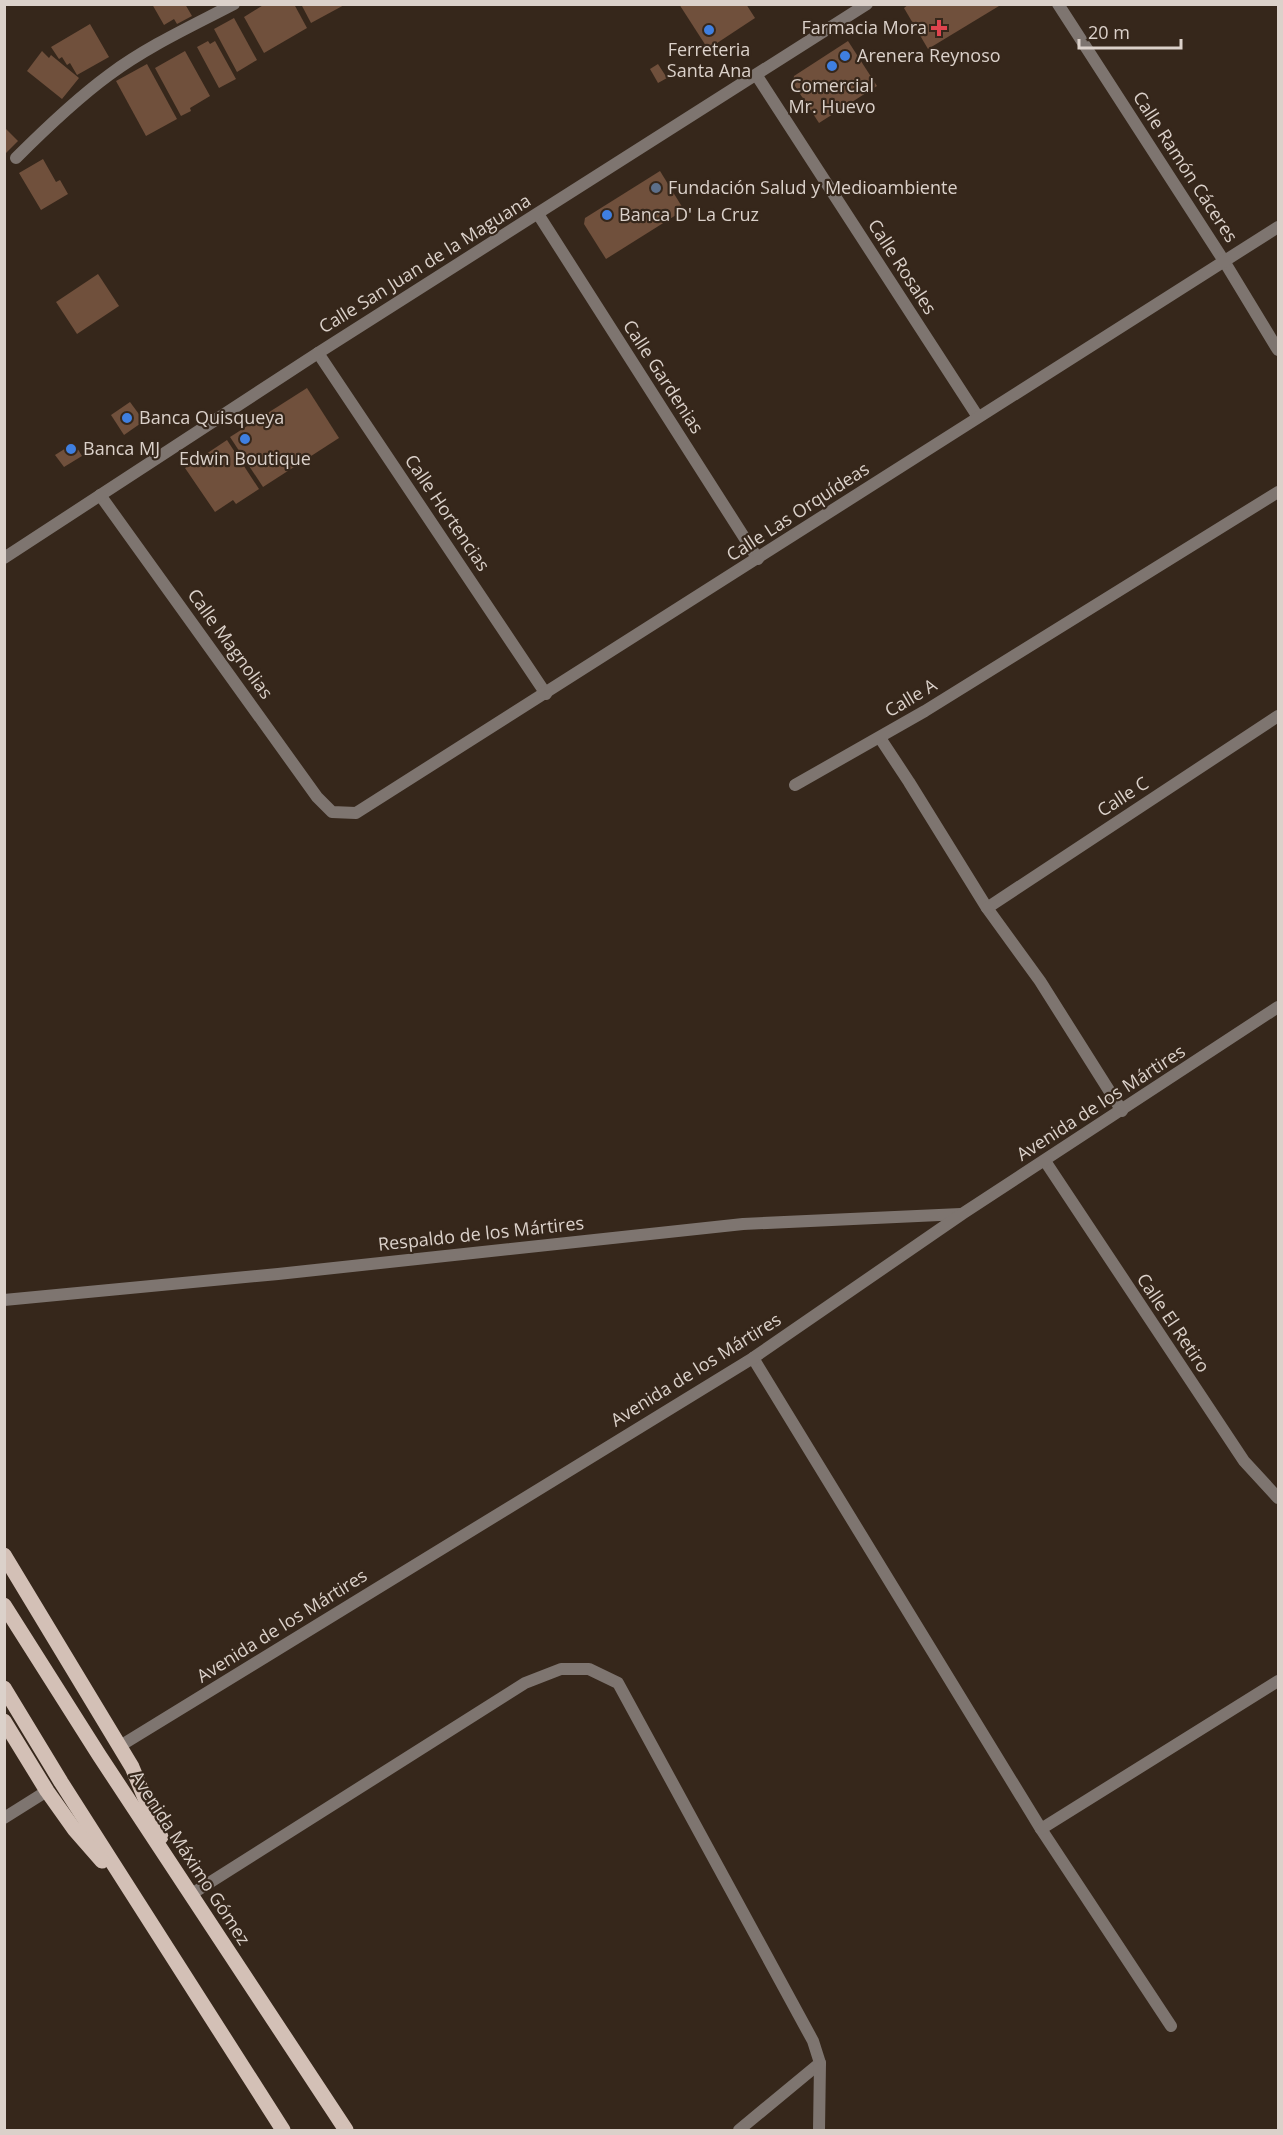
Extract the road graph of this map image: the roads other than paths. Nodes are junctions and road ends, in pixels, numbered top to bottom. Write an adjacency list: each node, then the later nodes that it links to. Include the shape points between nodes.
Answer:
1 (234, 4): 5 (street, via 111,73 65,109)
2 (867, 4): 4 (street, Calle San Juan de la Maguana)
3 (1058, 4): 8 (street, Calle Ramón Cáceres)
4 (757, 76): 6 (street, Calle San Juan de la Maguana); 11 (street, Calle Rosales)
5 (16, 158)
6 (538, 214): 10 (street, Calle San Juan de la Maguana); 15 (street, Calle Gardenias)
7 (1278, 227): 8 (street, Calle Las Orquídeas)
8 (1224, 261): 9 (street, Calle Ramón Cáceres); 11 (street, Calle Las Orquídeas)
9 (1278, 350)
10 (318, 353): 13 (street, Calle San Juan de la Maguana); 16 (street, Calle Hortencias)
11 (978, 417): 15 (street, Calle Las Orquídeas)
12 (1278, 492): 18 (street, Calle A)
13 (100, 495): 14 (street, Calle San Juan de la Maguana); 20 (street, Calle Magnolias, via 317,797)
14 (4, 558)
15 (758, 559): 16 (street, Calle Las Orquídeas)
16 (546, 694): 20 (street, Calle Las Orquídeas, via 356,813)
17 (1278, 716): 21 (street, Calle C)
18 (880, 738): 19 (street); 21 (street, Calle A)
19 (795, 785)
20 (332, 812)
21 (987, 908): 23 (street, Calle A, via 1040,981)
22 (1278, 1007): 23 (street, Avenida de los Mártires)
23 (1122, 1111): 24 (street, Avenida de los Mártires)
24 (1045, 1161): 25 (street, Avenida de los Mártires); 28 (street, Calle El Retiro, via 1244,1461)
25 (962, 1214): 26 (street, Respaldo de los Mártires, via 743,1224); 27 (street, Avenida de los Mártires)
26 (4, 1300)
27 (753, 1358): 34 (street, Avenida de los Mártires); 37 (street)
28 (1278, 1498)
29 (4, 1556): 34 (main road)
30 (4, 1605): 38 (main road, Avenida Máximo Gómez)
31 (1278, 1681): 37 (street)
32 (4, 1688): 40 (main road)
33 (4, 1721): 35 (main road)
34 (120, 1746): 38 (main road)
35 (47, 1791): 36 (street); 40 (main road)
36 (4, 1818)
37 (1041, 1829): 41 (street)
38 (174, 1870): 39 (main road, Avenida Máximo Gómez)
39 (190, 1895): 42 (street, via 525,1683 561,1669 589,1669 618,1683 813,2041); 44 (main road, Avenida Máximo Gómez)
40 (138, 1902): 43 (main road)
41 (1172, 2026)
42 (820, 2063): 45 (street); 46 (street)
43 (283, 2130)
44 (346, 2130)
45 (739, 2130)
46 (819, 2130)

